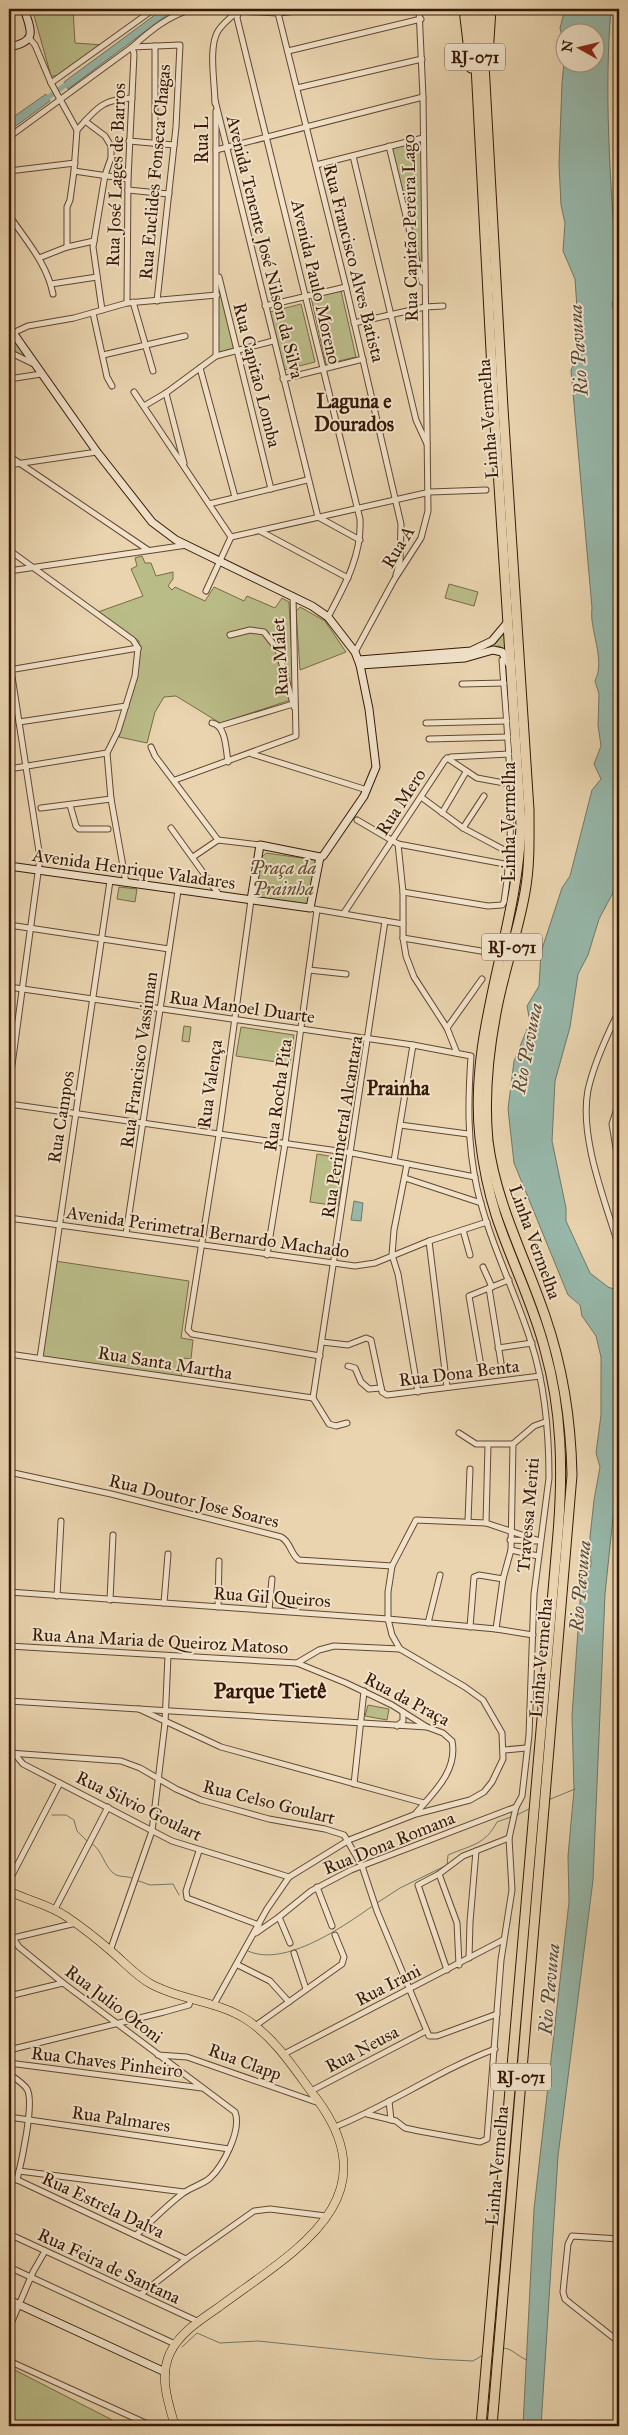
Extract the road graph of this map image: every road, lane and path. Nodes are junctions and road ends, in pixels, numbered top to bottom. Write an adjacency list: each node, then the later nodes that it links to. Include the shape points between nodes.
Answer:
1 (24, 9): 14 (main road, via 30,28)
2 (154, 9): 20 (street)
3 (194, 9): 17 (street, via 166,21)
4 (231, 9): 11 (street)
5 (316, 9): 12 (street)
6 (419, 9): 13 (street, Rua Capitão Pereira Lago)
7 (464, 9): 27 (highway)
8 (472, 9): 27 (highway, Linha Vermelha / RJ-071)
9 (482, 9): 21 (highway, Linha Vermelha / RJ-071)
10 (490, 9): 21 (highway)
11 (238, 10): 12 (street); 26 (street, Rua L, via 221,27 214,42); 31 (street, Avenida Paulo Moreno, via 237,18)
12 (278, 13): 18 (street, Rua Francisco Alves Batista)
13 (421, 19): 18 (street); 19 (street, Rua Capitão Pereira Lago)
14 (29, 38): 16 (main road, via 24,44); 20 (street, via 36,45)
15 (156, 46): 17 (street); 35 (street); 36 (street, Rua Euclides Fonseca Chagas, via 180,46)
16 (9, 47)
17 (132, 47): 23 (street); 25 (street, Rua José Lages de Barros)
18 (288, 51): 22 (street, Rua Francisco Alves Batista)
19 (422, 60): 22 (street); 24 (street, Rua Capitão Pereira Lago)
20 (51, 83): 23 (street)
21 (485, 87): 384 (highway, Linha Vermelha / RJ-071, via 529,810 528,875 496,1014 486,1112 495,1182 556,1351 571,1444 571,1500)
22 (297, 88): 29 (street, Rua Francisco Alves Batista)
23 (58, 95): 30 (street); 32 (street)
24 (423, 97): 29 (street); 33 (street, Rua Capitão Pereira Lago)
25 (132, 98): 28 (street, via 106,102); 34 (street, Rua José Lages de Barros)
26 (216, 100): 38 (street, Avenida Tenente José Nilson da Silva); 39 (street, Rua L)
27 (477, 105): 120 (highway, Linha Vermelha / RJ-071)
28 (85, 121): 30 (street); 45 (street, via 105,136 111,146)
29 (306, 126): 31 (street); 42 (street, Rua Francisco Alves Batista)
30 (77, 130): 41 (street)
31 (267, 136): 38 (street); 60 (street, Avenida Paulo Moreno)
32 (9, 137)
33 (423, 138): 37 (street); 57 (street, Rua Capitão Pereira Lago)
34 (129, 142): 35 (street); 46 (street, Rua José Lages de Barros)
35 (155, 144): 36 (street)
36 (174, 145): 48 (street, Rua Euclides Fonseca Chagas)
37 (390, 146): 40 (street); 57 (street)
38 (226, 147): 39 (street); 64 (street, Avenida Tenente José Nilson da Silva)
39 (216, 150): 53 (street, Rua L)
40 (353, 156): 42 (street); 69 (street)
41 (75, 163): 43 (street); 44 (street)
42 (316, 165): 56 (street, Rua Francisco Alves Batista)
43 (9, 171)
44 (74, 171): 45 (street); 51 (street, via 67,207)
45 (105, 175): 46 (street); 50 (street)
46 (128, 178): 47 (street, Rua José Lages de Barros)
47 (128, 190): 48 (street); 63 (street, Rua José Lages de Barros)
48 (169, 194): 61 (street, Rua Euclides Fonseca Chagas)
49 (9, 215): 52 (street)
50 (94, 241): 51 (street); 54 (street)
51 (67, 247): 52 (street)
52 (39, 258): 55 (street)
53 (217, 267): 59 (street, Rua L); 75 (street, Rua Capitão Lomba)
54 (97, 278): 55 (street); 67 (street)
55 (51, 284): 58 (street)
56 (346, 287): 60 (street); 70 (street, Rua Francisco Alves Batista)
57 (425, 292): 66 (street, Rua Capitão Pereira Lago)
58 (53, 294)
59 (217, 295): 61 (street); 78 (street, Rua L)
60 (306, 297): 64 (street); 82 (street, Avenida Paulo Moreno)
61 (157, 301): 62 (street)
62 (133, 302): 63 (street); 74 (street)
63 (127, 303): 67 (street)
64 (265, 306): 73 (street, Avenida Tenente José Nilson da Silva)
65 (443, 306): 66 (street)
66 (425, 307): 69 (street); 91 (street, Rua Capitão Pereira Lago)
67 (102, 310): 68 (street)
68 (92, 313): 71 (street); 77 (street)
69 (392, 315): 70 (street); 91 (street, via 416,420)
70 (354, 322): 79 (street, Rua Francisco Alves Batista)
71 (11, 330): 80 (main road)
72 (185, 336): 74 (street)
73 (273, 341): 75 (street); 86 (street, Avenida Tenente José Nilson da Silva)
74 (147, 346): 77 (street); 83 (street)
75 (236, 350): 78 (street); 98 (street, Rua Capitão Lomba)
76 (9, 352): 80 (street)
77 (103, 355): 87 (street)
78 (216, 356): 81 (street)
79 (363, 359): 82 (street); 102 (street, Rua Francisco Alves Batista)
80 (34, 364): 84 (main road)
81 (200, 368): 89 (street); 101 (street)
82 (323, 370): 86 (street); 104 (street, Avenida Paulo Moreno)
83 (153, 371)
84 (41, 374): 85 (street); 92 (main road)
85 (9, 379)
86 (283, 379): 97 (street, Avenida Tenente José Nilson da Silva)
87 (112, 386)
88 (134, 392): 90 (street)
89 (166, 393): 90 (street); 96 (street)
90 (144, 406): 96 (street)
91 (428, 446): 100 (street, Rua A)
92 (97, 452): 94 (street); 109 (main road, via 152,522)
93 (9, 456): 94 (street)
94 (19, 463): 95 (street); 111 (street)
95 (9, 465)
96 (185, 468): 103 (street)
97 (307, 480): 98 (street); 105 (street, Avenida Tenente José Nilson da Silva)
98 (271, 489): 101 (street)
99 (486, 490): 100 (street)
100 (430, 492): 102 (street); 116 (street, Rua A, via 426,526)
101 (235, 497): 103 (street)
102 (396, 499): 104 (street); 116 (street, Rua Francisco Alves Batista, via 402,543)
103 (209, 504): 107 (street)
104 (358, 507): 105 (street); 108 (street, Avenida Paulo Moreno)
105 (318, 517): 106 (street); 108 (street)
106 (260, 531): 107 (street); 115 (street)
107 (231, 537): 112 (street)
108 (360, 540): 115 (street, Avenida Paulo Moreno)
109 (187, 545): 111 (street); 112 (main road)
110 (9, 550): 113 (street)
111 (149, 550): 113 (street)
112 (220, 561): 117 (street); 118 (main road)
113 (34, 567): 114 (street); 122 (street, via 133,640)
114 (9, 571)
115 (348, 578): 119 (street, Avenida Paulo Moreno)
116 (394, 580): 123 (street, Rua A)
117 (206, 591)
118 (293, 595): 119 (main road); 132 (street, Rua Malet)
119 (328, 616): 123 (main road)
120 (508, 622): 125 (main road, via 492,641 470,651); 126 (highway, Linha Vermelha / RJ-071)
121 (230, 635): 130 (street, via 250,630 264,632 278,650)
122 (138, 648): 127 (street); 131 (street, via 137,667)
123 (355, 652): 125 (main road)
124 (502, 660): 128 (street)
125 (360, 663): 126 (main road, via 465,658 498,650 506,656); 151 (main road, via 376,754 376,767)
126 (511, 667): 383 (highway, Linha Vermelha / RJ-071, via 520,846 511,916 485,1024 479,1121 489,1192 546,1350 556,1402 562,1469)
127 (10, 670): 134 (street)
128 (504, 683): 129 (street); 133 (street)
129 (462, 684)
130 (293, 704): 132 (street); 137 (street)
131 (126, 706): 134 (street); 141 (street)
132 (297, 717): 142 (street, Rua Malet, via 296,736)
133 (507, 721): 136 (street); 138 (street)
134 (19, 722): 146 (street)
135 (213, 723): 137 (street)
136 (426, 724)
137 (220, 726): 145 (street)
138 (508, 737): 139 (street); 143 (street)
139 (428, 739)
140 (151, 747): 149 (street)
141 (108, 753): 146 (street); 154 (street)
142 (251, 754): 145 (street); 151 (street)
143 (509, 754): 144 (street, Rua Mero); 150 (street)
144 (447, 758): 148 (street); 153 (street, Rua Mero)
145 (228, 762): 149 (street)
146 (26, 766): 147 (street); 171 (street, via 39,848)
147 (9, 769)
148 (466, 772): 150 (street, via 477,778); 157 (street)
149 (175, 780): 162 (street)
150 (510, 784): 166 (street)
151 (367, 790): 168 (main road, via 328,851)
152 (484, 796): 160 (street)
153 (421, 797): 157 (street); 163 (street, Rua Mero)
154 (111, 799): 155 (street); 173 (street)
155 (70, 805): 156 (street); 161 (street, via 79,830)
156 (41, 808)
157 (442, 812): 160 (street)
158 (357, 820): 163 (street)
159 (171, 828): 167 (street)
160 (463, 828): 166 (street)
161 (108, 829)
162 (218, 840): 165 (street); 167 (street)
163 (392, 841): 164 (street); 179 (street, Rua Mero)
164 (398, 844): 169 (street); 175 (street)
165 (260, 845): 168 (main road); 177 (main road, Rua Valença)
166 (510, 853): 169 (street)
167 (194, 857): 176 (street)
168 (320, 857): 178 (main road)
169 (510, 865): 175 (street, via 502,905 488,906)
170 (9, 866): 171 (main road, Avenida Henrique Valadares)
171 (39, 871): 172 (main road, Avenida Henrique Valadares); 183 (street)
172 (110, 881): 173 (main road, Avenida Henrique Valadares); 184 (street, Rua Campos)
173 (126, 883): 174 (main road, Avenida Henrique Valadares)
174 (178, 891): 176 (main road, Avenida Henrique Valadares); 186 (street, Rua Francisco Vassiman)
175 (403, 892): 181 (street)
176 (220, 896): 177 (main road, Avenida Henrique Valadares)
177 (251, 900): 178 (main road, Avenida Henrique Valadares); 196 (street, Rua Valença)
178 (313, 909): 179 (street, Avenida Henrique Valadares); 188 (street, Rua Rocha Pita)
179 (344, 913): 180 (street, Avenida Henrique Valadares)
180 (386, 921): 181 (street, Avenida Henrique Valadares); 200 (street, Rua Perimetral Alcantara)
181 (403, 924): 185 (street)
182 (9, 925): 183 (street)
183 (30, 929): 184 (street); 192 (street)
184 (101, 938): 186 (street); 193 (street, Rua Campos)
185 (403, 938): 187 (street); 198 (street, via 414,977)
186 (169, 949): 194 (street, Rua Francisco Vassiman)
187 (481, 951)
188 (309, 970): 189 (street); 199 (street, Rua Rocha Pita)
189 (346, 974)
190 (482, 979): 198 (street)
191 (9, 987): 192 (street, Rua Manoel Duarte)
192 (24, 990): 193 (street, Rua Manoel Duarte); 204 (street)
193 (92, 999): 194 (street, Rua Manoel Duarte); 207 (street, Rua Campos)
194 (160, 1010): 196 (street, Rua Manoel Duarte); 208 (street, Rua Francisco Vassiman)
195 (619, 1011): 197 (street)
196 (234, 1020): 199 (street, Rua Manoel Duarte); 211 (street, Rua Valença)
197 (617, 1021): 227 (street, via 589,1089 587,1124 593,1157)
198 (447, 1028): 202 (street)
199 (301, 1029): 200 (street, Rua Manoel Duarte); 212 (street, Rua Rocha Pita)
200 (369, 1038): 201 (street, Rua Manoel Duarte); 213 (street, Rua Perimetral Alcantara)
201 (413, 1045): 202 (street, Rua Manoel Duarte); 209 (street)
202 (457, 1053): 203 (street, Rua Manoel Duarte)
203 (471, 1056): 210 (street, Travessa Meriti)
204 (9, 1087)
205 (619, 1102): 216 (street, via 612,1124)
206 (9, 1104): 207 (street)
207 (76, 1113): 208 (street); 222 (street, Rua Campos)
208 (144, 1124): 211 (street); 224 (street, Rua Francisco Vassiman)
209 (400, 1125): 210 (street); 214 (street)
210 (468, 1134): 217 (street, Travessa Meriti)
211 (219, 1135): 212 (street); 226 (street, Rua Valença)
212 (285, 1144): 213 (street); 228 (street, Rua Rocha Pita)
213 (352, 1154): 214 (street); 231 (street, Rua Perimetral Alcantara)
214 (394, 1161): 215 (street)
215 (407, 1164): 217 (street); 218 (street)
216 (619, 1166)
217 (475, 1177): 219 (street, Travessa Meriti)
218 (405, 1178): 219 (street); 229 (street)
219 (481, 1203): 221 (street, Travessa Meriti)
220 (9, 1218): 222 (street, Avenida Perimetral Bernardo Machado)
221 (487, 1222): 223 (street, Avenida Perimetral Bernardo Machado); 233 (street, Travessa Meriti)
222 (59, 1225): 224 (street, Avenida Perimetral Bernardo Machado); 240 (street, Rua Campos)
223 (463, 1230): 225 (street, Avenida Perimetral Bernardo Machado); 230 (street)
224 (126, 1234): 226 (street, Avenida Perimetral Bernardo Machado)
225 (429, 1241): 229 (street, Avenida Perimetral Bernardo Machado); 245 (street)
226 (202, 1245): 228 (street, Avenida Perimetral Bernardo Machado); 239 (street, Rua Valença, via 188,1327 192,1334)
227 (619, 1247)
228 (267, 1254): 231 (street, Avenida Perimetral Bernardo Machado)
229 (392, 1255): 231 (street, Avenida Perimetral Bernardo Machado, via 368,1265); 247 (street)
230 (470, 1255)
231 (334, 1264): 235 (street, Rua Perimetral Alcantara)
232 (483, 1267): 234 (street)
233 (509, 1280): 234 (street); 236 (street, Travessa Meriti)
234 (490, 1288): 237 (street); 243 (street, via 470,1295)
235 (322, 1342): 239 (street, Rua Perimetral Alcantara); 246 (street, via 344,1345 366,1338 371,1340)
236 (532, 1343): 237 (street); 244 (street, Travessa Meriti)
237 (498, 1348): 241 (street)
238 (9, 1354): 240 (street, Rua Santa Martha)
239 (320, 1356): 248 (street, Rua Perimetral Alcantara)
240 (40, 1358): 248 (street, Rua Santa Martha)
241 (501, 1363)
242 (348, 1366): 246 (street, Rua Dona Benta, via 355,1368 368,1389)
243 (481, 1366)
244 (540, 1376): 245 (street, Rua Dona Benta); 249 (street, Travessa Meriti)
245 (447, 1387): 247 (street, Rua Dona Benta)
246 (382, 1390): 247 (street, Rua Dona Benta, via 396,1395)
247 (418, 1392)
248 (314, 1397): 250 (street, via 329,1424)
249 (545, 1422): 252 (street, via 534,1426); 262 (street, Travessa Meriti, via 549,1478)
250 (347, 1423)
251 (459, 1433): 253 (street, via 476,1444)
252 (513, 1444): 253 (street); 259 (street)
253 (488, 1445): 258 (street)
254 (470, 1468): 257 (street)
255 (9, 1472): 267 (street, Rua Doutor Jose Soares, via 281,1537 299,1560)
256 (62, 1521): 272 (street)
257 (468, 1521): 258 (street); 267 (street, via 415,1520 407,1542)
258 (486, 1523): 259 (street)
259 (509, 1530): 261 (street); 262 (street)
260 (113, 1535): 273 (street)
261 (510, 1540): 262 (street); 263 (street)
262 (540, 1541): 265 (street, Travessa Meriti)
263 (510, 1550): 265 (street); 270 (street)
264 (168, 1554): 274 (street)
265 (538, 1556): 281 (street, Travessa Meriti)
266 (219, 1561): 275 (street)
267 (392, 1566): 277 (street)
268 (440, 1575): 278 (street)
269 (272, 1579): 276 (street)
270 (503, 1579): 279 (street, via 474,1577); 280 (street)
271 (9, 1592): 272 (street, Rua Gil Queiros)
272 (57, 1596): 273 (street, Rua Gil Queiros)
273 (110, 1600): 274 (street, Rua Gil Queiros)
274 (164, 1604): 275 (street, Rua Gil Queiros)
275 (218, 1606): 276 (street, Rua Gil Queiros)
276 (269, 1610): 277 (street, Rua Gil Queiros)
277 (388, 1619): 278 (street, Rua Gil Queiros); 283 (street)
278 (428, 1623): 279 (street, Rua Gil Queiros)
279 (470, 1627): 280 (street, Rua Gil Queiros)
280 (496, 1629): 281 (street, Rua Gil Queiros)
281 (533, 1635): 295 (street, Travessa Meriti)
282 (9, 1646): 284 (street, Rua Ana Maria de Queiroz Matoso)
283 (400, 1649): 285 (street, Rua Ana Maria de Queiroz Matoso, via 334,1646); 296 (street, Rua Ana Maria de Queiroz Matoso, via 483,1700 502,1733)
284 (168, 1656): 285 (street, Rua Ana Maria de Queiroz Matoso); 289 (street)
285 (296, 1663): 286 (street, Rua da Praça)
286 (364, 1691): 290 (street, Rua da Praça); 292 (street)
287 (9, 1701): 288 (street)
288 (137, 1708): 289 (street); 291 (street)
289 (166, 1709): 291 (street); 292 (street)
290 (403, 1712): 293 (street, via 403,1722); 294 (street, Rua da Praça)
291 (165, 1723): 298 (street); 300 (street, via 242,1754)
292 (360, 1723): 293 (street); 300 (street)
293 (397, 1726): 294 (street)
294 (428, 1727): 301 (street, Rua da Praça, via 448,1737 454,1748 447,1774)
295 (526, 1748): 296 (street); 303 (street, Travessa Meriti, via 522,1796)
296 (504, 1750): 304 (street, via 500,1769 484,1792 470,1800)
297 (11, 1753): 298 (street, Rua Celso Goulart, via 113,1760 131,1764); 299 (street, Rua Silvio Goulart, via 23,1764)
298 (159, 1779): 305 (street); 307 (street, Rua Celso Goulart, via 201,1800 276,1820 326,1829 344,1835)
299 (60, 1782): 302 (street, Rua Silvio Goulart); 313 (street)
300 (354, 1784): 301 (street)
301 (424, 1803): 304 (street, Rua da Praça)
302 (108, 1807): 305 (street, Rua Silvio Goulart); 317 (street)
303 (516, 1809): 306 (street, Travessa Meriti); 310 (street, Rua Dona Romana)
304 (416, 1814): 307 (street)
305 (152, 1831): 308 (street, Rua Silvio Goulart); 327 (street)
306 (509, 1838): 309 (street); 325 (street, via 512,1890)
307 (348, 1840): 310 (street); 312 (street)
308 (199, 1851): 312 (street, Rua Silvio Goulart); 320 (street, via 186,1895 189,1901)
309 (476, 1851): 311 (street, via 463,1856); 329 (street)
310 (362, 1866): 314 (street, Rua Dona Romana); 335 (street)
311 (439, 1874): 330 (street, via 457,1922); 332 (street, via 418,1885)
312 (289, 1877): 316 (street)
313 (9, 1881)
314 (317, 1887): 318 (street, Rua Dona Romana); 321 (street)
315 (9, 1891): 317 (main road)
316 (267, 1909): 318 (street, via 268,1914); 320 (street)
317 (55, 1910): 319 (main road)
318 (278, 1918): 322 (street, Rua Dona Romana); 326 (street)
319 (76, 1923): 324 (street); 327 (main road)
320 (259, 1925): 322 (street)
321 (332, 1926)
322 (253, 1934): 331 (street)
323 (335, 1935): 334 (street, via 343,1962)
324 (11, 1939): 333 (street, Rua Julio Otoni)
325 (503, 1940): 329 (street, Rua Irani); 340 (street)
326 (290, 1943)
327 (110, 1950): 337 (main road, via 150,1984)
328 (294, 1953): 334 (street)
329 (470, 1958): 330 (street, Rua Irani)
330 (459, 1964): 332 (street, Rua Irani)
331 (238, 1965): 338 (street, via 270,1981); 339 (street)
332 (447, 1970): 335 (street, Rua Irani)
333 (63, 1983): 336 (street); 341 (street, Rua Julio Otoni)
334 (306, 1989): 338 (street)
335 (410, 1989): 343 (street); 346 (street, Rua Irani)
336 (9, 1996)
337 (190, 1999): 339 (main road); 341 (street, via 189,2005)
338 (289, 2002): 342 (street)
339 (213, 2006): 342 (main road, via 236,2014)
340 (497, 2014): 343 (street, via 437,2036 429,2036); 344 (street)
341 (117, 2023): 345 (street); 347 (street, Rua Julio Otoni)
342 (255, 2026): 346 (main road)
343 (426, 2031): 351 (street, Rua Neusa)
344 (495, 2049): 352 (street); 357 (street, via 486,2142 405,2128)
345 (9, 2050)
346 (284, 2054): 351 (main road)
347 (158, 2055): 350 (street, Rua Julio Otoni); 353 (street, Rua Clapp, via 188,2057)
348 (9, 2063): 350 (street, Rua Chaves Pinheiro)
349 (9, 2074): 356 (street, via 27,2089)
350 (202, 2088): 359 (street, Rua Julio Otoni, via 235,2112 237,2122)
351 (311, 2092): 353 (main road)
352 (389, 2101): 354 (street); 357 (street)
353 (321, 2104): 358 (main road)
354 (367, 2114): 357 (street); 358 (street)
355 (9, 2117): 356 (street, Rua Palmares)
356 (28, 2120): 359 (street, Rua Palmares); 360 (street)
357 (391, 2120)
358 (335, 2127): 364 (main road, via 345,2177 341,2191)
359 (229, 2149): 363 (street, via 210,2178)
360 (19, 2171): 362 (street); 363 (street)
361 (9, 2176): 362 (street, Rua Estrela Dalva)
362 (17, 2180): 366 (street, Rua Estrela Dalva)
363 (184, 2192): 366 (street)
364 (326, 2216): 369 (street, via 262,2209 251,2213); 375 (main road, via 301,2246)
365 (9, 2234): 368 (street, Rua Feira de Santana)
366 (136, 2236): 369 (street, Rua Estrela Dalva)
367 (619, 2239): 377 (street, via 575,2235 570,2238 563,2292 571,2304)
368 (45, 2251): 371 (street); 372 (street, Rua Feira de Santana)
369 (186, 2259): 372 (street)
370 (9, 2268): 371 (street)
371 (30, 2278): 374 (street); 378 (street)
372 (141, 2294): 375 (street, Rua Feira de Santana)
373 (9, 2300): 374 (main road)
374 (20, 2305): 376 (street); 380 (main road)
375 (198, 2322): 378 (main road)
376 (9, 2328)
377 (619, 2342)
378 (175, 2344): 380 (main road)
379 (9, 2361): 381 (street)
380 (165, 2372): 382 (main road, via 168,2402)
381 (152, 2426)
382 (175, 2426)
383 (481, 2426)
384 (492, 2426)

